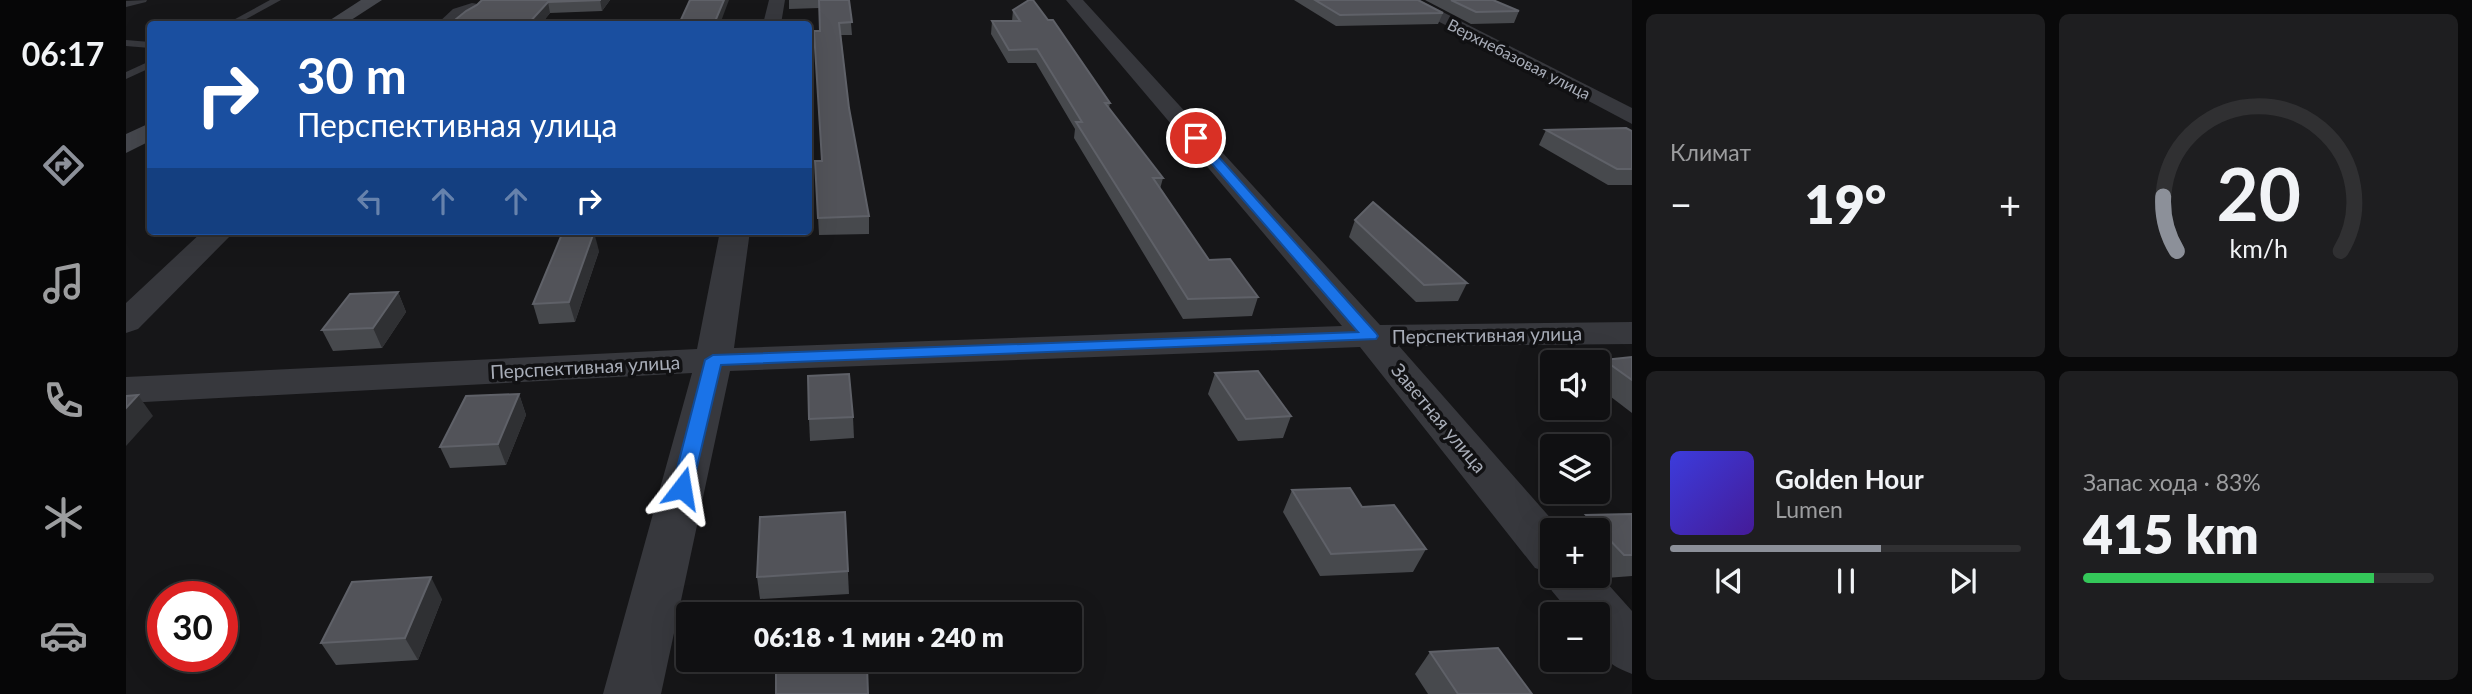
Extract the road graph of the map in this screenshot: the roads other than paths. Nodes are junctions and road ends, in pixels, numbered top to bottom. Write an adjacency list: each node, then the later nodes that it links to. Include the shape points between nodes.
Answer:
1 (143, 0): 7 (lane)
2 (276, 0): 9 (lane)
3 (373, 0): 10 (main road)
4 (777, 0): 12 (street)
5 (1074, 0): 24 (street, Заветная улица)
6 (1406, 0): 17 (street, Верхнебазовая улица)
7 (126, 4)
8 (472, 8): 11 (street)
9 (237, 21)
10 (337, 21)
11 (450, 21)
12 (773, 21)
13 (126, 43): 14 (lane)
14 (147, 45)
15 (147, 65): 16 (lane)
16 (126, 75)
17 (1632, 117)
18 (147, 133): 19 (main road)
19 (126, 145)
20 (216, 235): 22 (street)
21 (734, 235): 25 (street)
22 (126, 322)
23 (1632, 333): 24 (street, Перспективная улица)
24 (1370, 336): 25 (street, Перспективная улица); 27 (street, Заветная улица)
25 (713, 360): 26 (street, Перспективная улица); 30 (street)
26 (126, 390)
27 (1540, 540)
28 (1580, 588): 29 (street)
29 (1632, 650)
30 (632, 694)

